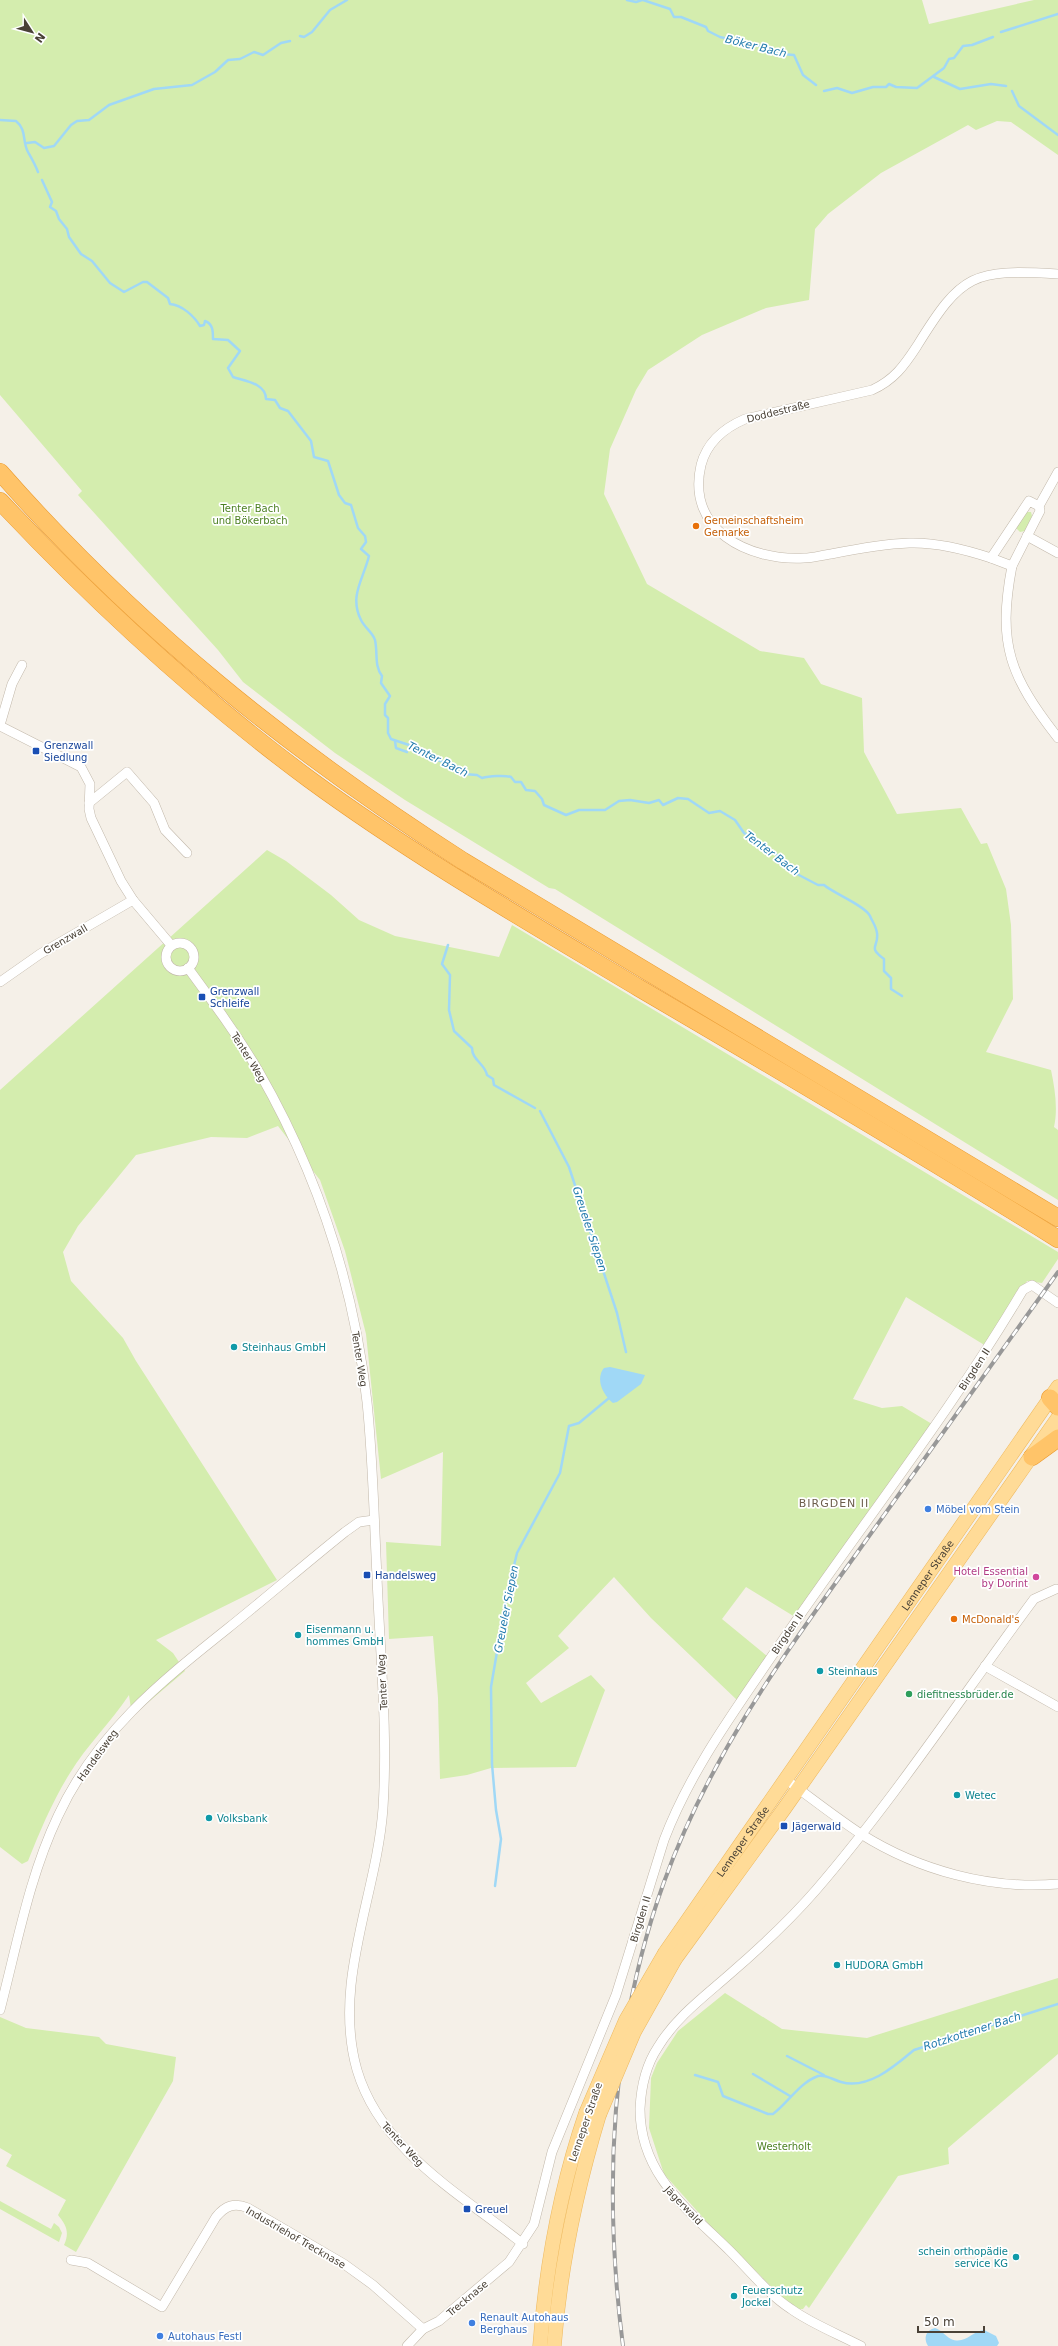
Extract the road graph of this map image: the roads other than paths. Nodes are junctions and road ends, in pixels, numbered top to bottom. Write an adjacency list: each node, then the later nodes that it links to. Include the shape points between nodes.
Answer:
1 (1058, 274): 8 (street, Doddestraße, via 1001,272 976,279 961,287 945,302 903,368 884,384 872,390 788,408 739,422 727,428 714,440 702,463 699,493 708,519 727,539 751,550 778,557 804,558 888,545 926,544 949,546)
2 (0, 472): 19 (highway, via 80,558 199,669 277,732 386,812)
3 (1058, 472): 5 (street)
4 (0, 500): 20 (highway, via 69,573 171,668 269,749 342,802 448,873 526,921)
5 (1039, 506): 6 (street, via 1039,513); 8 (street, via 1027,502)
6 (1027, 536): 7 (street); 9 (street)
7 (1058, 553)
8 (991, 558): 9 (street, Doddestraße)
9 (1012, 566): 12 (street, via 1005,616 1014,667 1023,689)
10 (22, 666): 11 (street, via 12,684)
11 (0, 726): 13 (street, via 78,765 89,781)
12 (1058, 738)
13 (89, 803): 14 (street, via 128,772 154,803 163,828); 15 (street, via 90,815 98,836)
14 (187, 853)
15 (133, 900): 16 (street); 18 (street, Grenzwall, via 40,954)
16 (171, 946): 17 (street, via 166,954 167,963 174,970); 17 (street, via 180,942 189,946 194,959)
17 (188, 968): 26 (street, Tenter Weg, via 243,1046 269,1090 308,1172 333,1241 352,1314 364,1380)
18 (0, 982)
19 (1058, 1218)
20 (1058, 1238)
21 (1058, 1303): 38 (street, Birgden II, via 1032,1285 1023,1290 972,1374 836,1562 706,1753 667,1834 620,1982 552,2152 537,2216)
22 (1056, 1398): 30 (main road, Lenneper Straße)
23 (1058, 1418): 25 (main road, Lenneper Straße)
24 (1058, 1438): 25 (highway)
25 (1032, 1457): 31 (main road, Lenneper Straße)
26 (374, 1520): 35 (street, Handelsweg, via 359,1522 345,1532 180,1665 118,1724 84,1771 55,1822 36,1871); 38 (street, Tenter Weg, via 385,1785 374,1877 351,1987 350,2038 364,2088 379,2118 395,2138 421,2164)
27 (1056, 1589): 28 (street, Jägerwald, via 1034,1600)
28 (985, 1666): 29 (street); 32 (street, Jägerwald)
29 (1058, 1707)
30 (785, 1779): 31 (street); 34 (main road, Lenneper Straße)
31 (798, 1788): 32 (street); 34 (main road, Lenneper Straße)
32 (861, 1834): 33 (street, via 904,1857 969,1878); 44 (street, Jägerwald, via 833,1870 782,1926 681,2017 668,2032 649,2065 640,2100 640,2120 647,2152 667,2188 776,2298 797,2314)
33 (1058, 1884)
34 (670, 1956): 37 (main road, Lenneper Straße, bridge, via 626,2020 603,2069)
35 (5, 1972): 36 (street, Handelsweg)
36 (0, 2010)
37 (593, 2114): 41 (main road, Lenneper Straße, via 571,2160 557,2214); 43 (main road, Lenneper Straße, via 565,2247)
38 (523, 2244): 40 (street, Trecknase, via 509,2262 487,2281 439,2321)
39 (71, 2260): 40 (street, Industriehof Trecknase, via 88,2263 162,2307 216,2217 225,2208 238,2205 248,2208 340,2262 379,2290)
40 (423, 2329): 42 (street, Trecknase)
41 (540, 2340)
42 (407, 2346)
43 (554, 2346)
44 (861, 2346)

